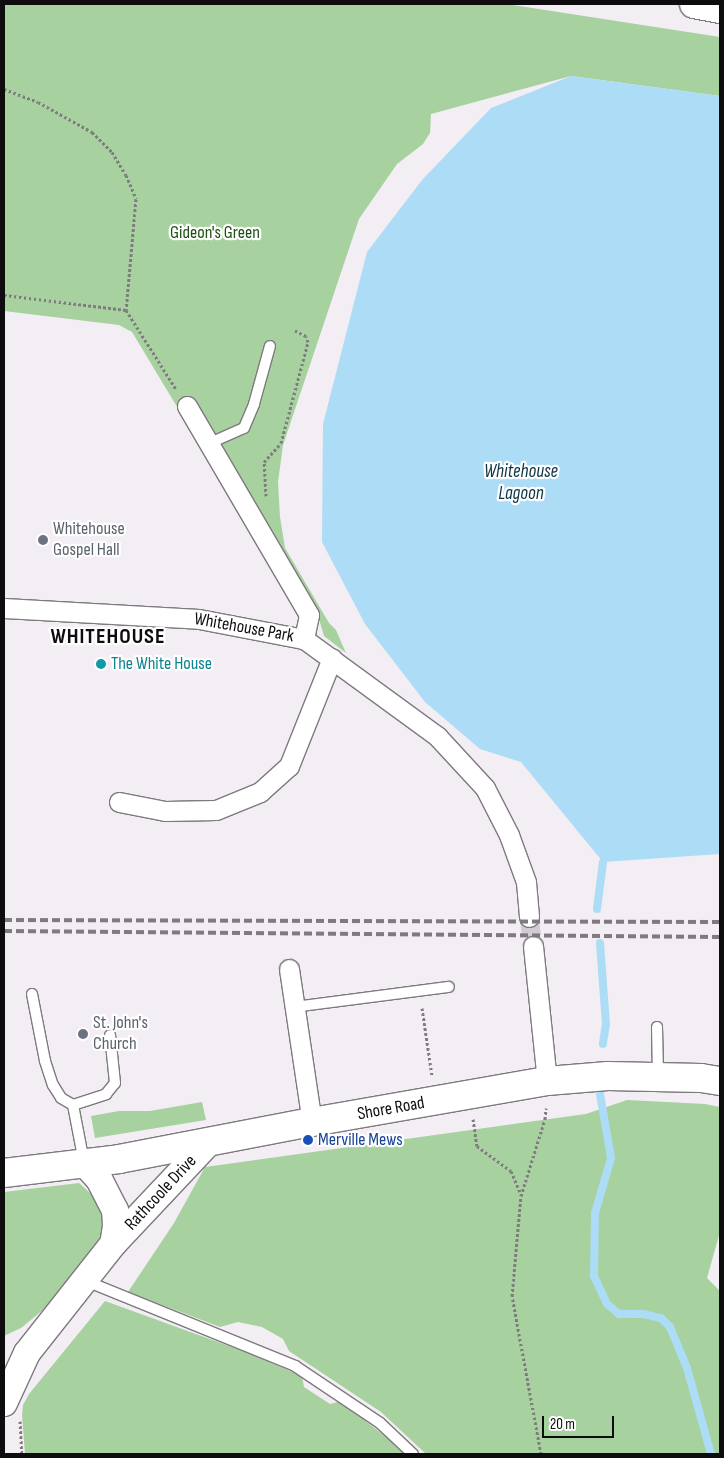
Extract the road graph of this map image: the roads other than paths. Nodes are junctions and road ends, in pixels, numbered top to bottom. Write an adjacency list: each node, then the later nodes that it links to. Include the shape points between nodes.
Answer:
1 (694, 4): 2 (main road)
2 (720, 9)
3 (270, 346): 5 (lane, via 244,428)
4 (187, 406): 5 (street)
5 (210, 443): 7 (street, via 308,615)
6 (4, 608): 7 (street, Whitehouse Park, via 199,619)
7 (304, 639): 8 (street)
8 (332, 658): 9 (street, via 289,766 260,792 216,810 165,811); 10 (street, via 437,736 485,788 509,835 526,882)
9 (119, 802)
10 (529, 917)
11 (533, 946): 20 (street)
12 (289, 969): 15 (street)
13 (449, 987): 15 (lane)
14 (32, 994): 21 (lane, via 53,1085 61,1098)
15 (294, 1007): 22 (street)
16 (657, 1028): 18 (lane)
17 (110, 1035): 21 (lane, via 115,1084 106,1094)
18 (658, 1077): 19 (main road, Shore Road); 20 (main road, Shore Road, via 601,1076)
19 (720, 1081)
20 (546, 1093): 22 (main road, Shore Road, via 435,1101)
21 (73, 1105): 24 (lane)
22 (312, 1122): 23 (main road, Shore Road)
23 (209, 1142): 24 (main road, Shore Road); 26 (street, Rathcoole Drive)
24 (84, 1163): 25 (main road, Shore Road); 26 (street, Rathcoole Drive, via 99,1179 115,1210)
25 (4, 1173)
26 (113, 1244): 27 (street, Rathcoole Drive)
27 (85, 1281): 28 (street, Rathcoole Drive); 31 (lane, via 296,1366 380,1423)
28 (28, 1354): 29 (street, Rathcoole Drive); 30 (street, Rathcoole Drive)
29 (4, 1365)
30 (4, 1403)
31 (413, 1454)

